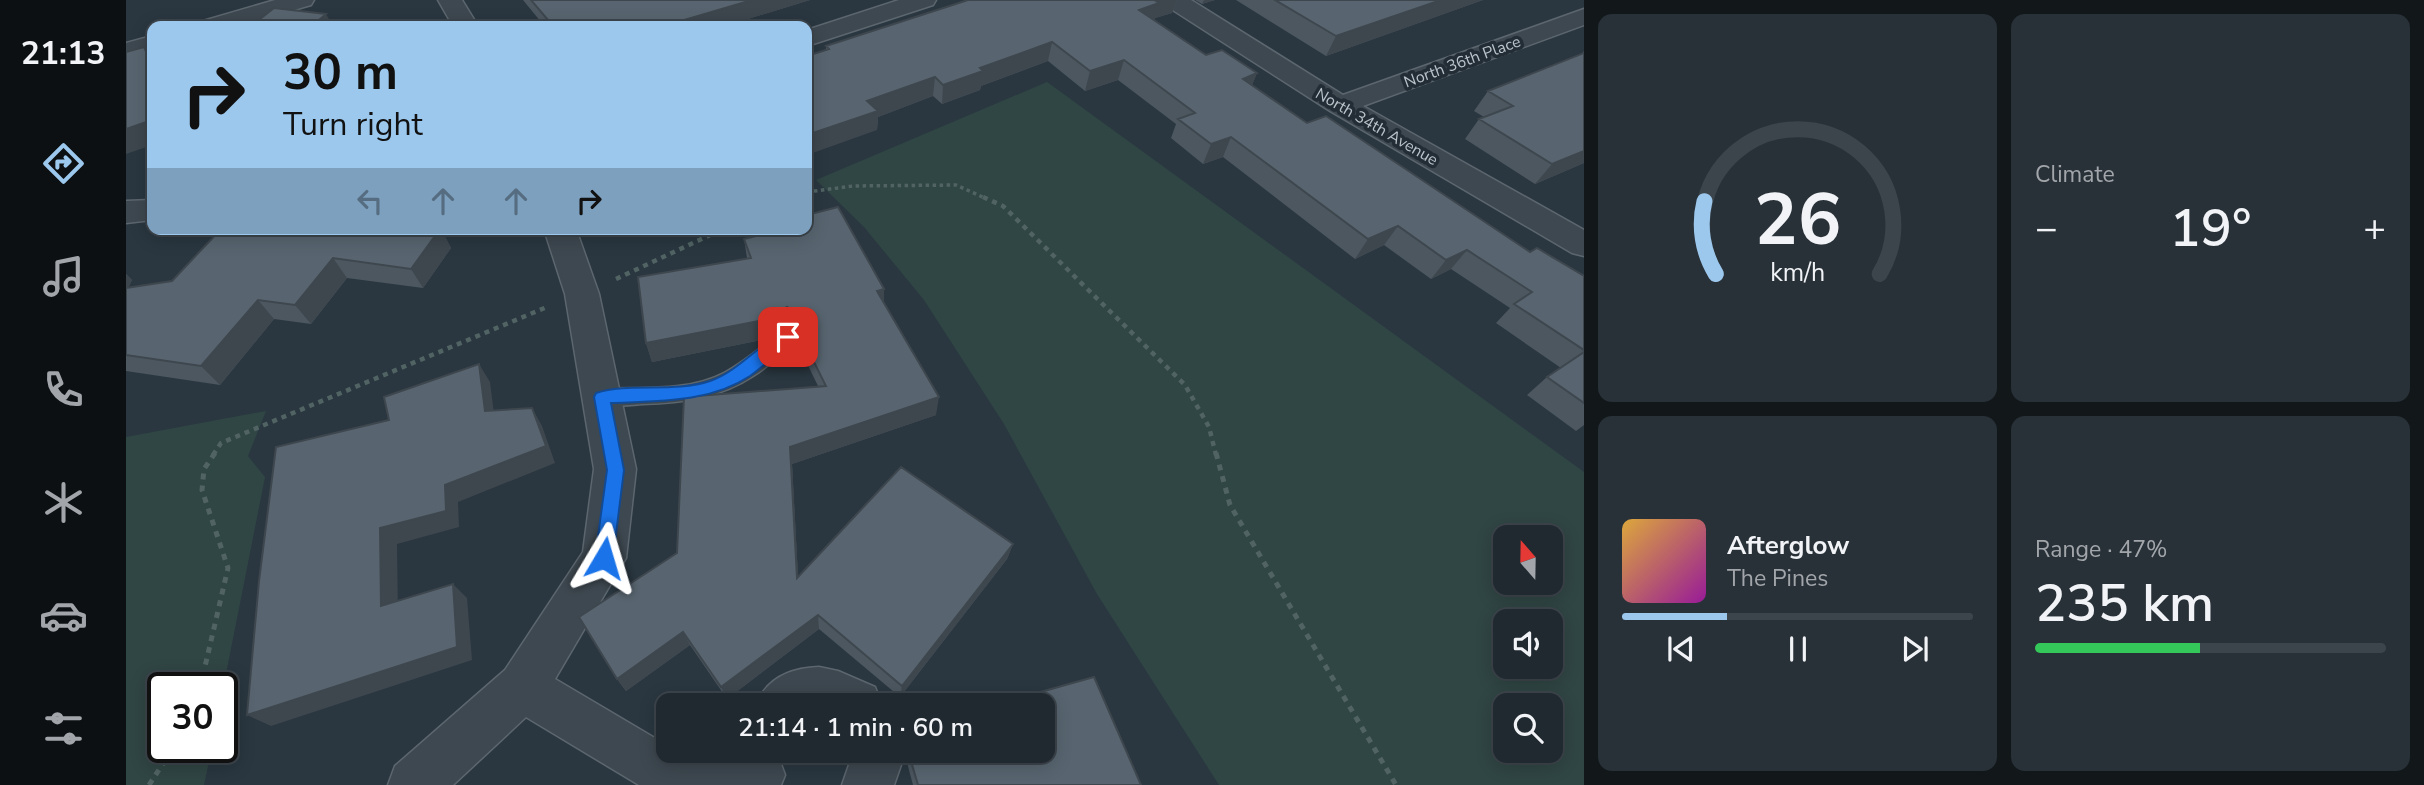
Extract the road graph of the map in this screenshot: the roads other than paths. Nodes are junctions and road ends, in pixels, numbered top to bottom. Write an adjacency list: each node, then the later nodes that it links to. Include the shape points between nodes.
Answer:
1 (302, 0): 6 (street)
2 (450, 0): 7 (street)
3 (924, 0): 8 (street)
4 (1174, 0): 11 (street, North 34th Avenue)
5 (1584, 16): 11 (street, North 36th Place)
6 (229, 21)
7 (462, 21)
8 (812, 36)
9 (147, 45): 10 (street)
10 (126, 51)
11 (1340, 105): 15 (street, North 34th Avenue)
12 (147, 210): 13 (street)
13 (126, 212)
14 (563, 235): 17 (street, via 582,294)
15 (1584, 245)
16 (788, 337): 17 (lane, via 743,372 712,387)
17 (602, 397): 18 (street, via 615,470 604,558)
18 (522, 687): 22 (street, via 646,762); 23 (street)
19 (802, 693): 20 (street)
20 (832, 693)
21 (876, 763): 24 (street)
22 (760, 770)
23 (414, 785)
24 (868, 785)

